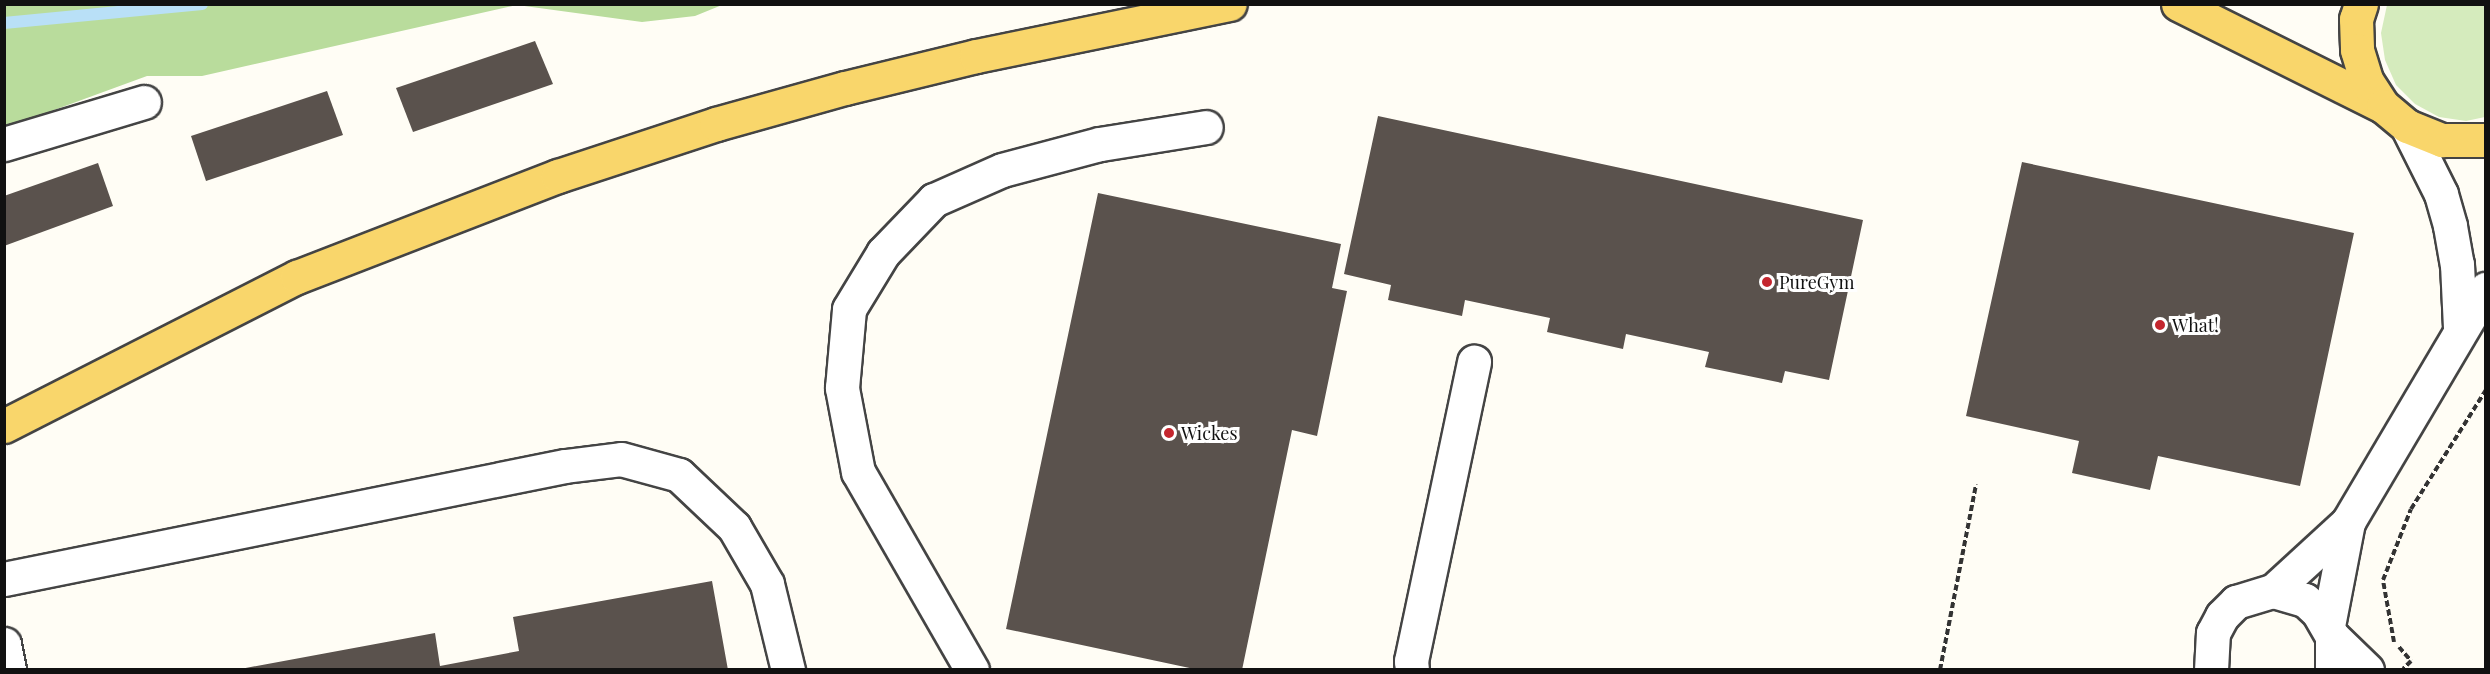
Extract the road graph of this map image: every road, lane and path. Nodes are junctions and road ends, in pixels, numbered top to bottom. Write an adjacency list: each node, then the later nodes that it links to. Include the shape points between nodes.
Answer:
1 (1230, 4): 13 (main road, via 976,56 855,86 716,124 569,172 423,225 297,277)
2 (2178, 4): 5 (main road)
3 (2361, 4): 5 (main road, via 2356,19 2357,50 2366,80)
4 (144, 102): 8 (street)
5 (2395, 116): 7 (main road, via 2442,140); 10 (street, via 2441,194 2457,264)
6 (1206, 127): 22 (street, via 1100,144 1002,170 934,200 883,253 849,309 842,388 858,472)
7 (2486, 140)
8 (4, 144)
9 (2486, 289): 10 (street)
10 (2460, 327): 15 (street)
11 (1474, 362): 23 (street)
12 (2486, 390): 28 (path, via 2411,508 2383,580 2393,640 2410,661)
13 (14, 423)
14 (1976, 484): 24 (path)
15 (2348, 522): 17 (street); 18 (street)
16 (4, 579): 21 (street, via 554,468 621,459 679,475 734,526 767,584)
17 (2273, 591): 18 (street, via 2305,600); 25 (street, via 2236,602 2222,616 2213,633)
18 (2330, 631): 26 (street); 27 (street)
19 (4, 644): 20 (street)
20 (9, 669)
21 (788, 669)
22 (972, 669)
23 (1412, 669)
24 (1940, 669)
25 (2211, 669)
26 (2332, 669)
27 (2367, 669)
28 (2403, 669)

